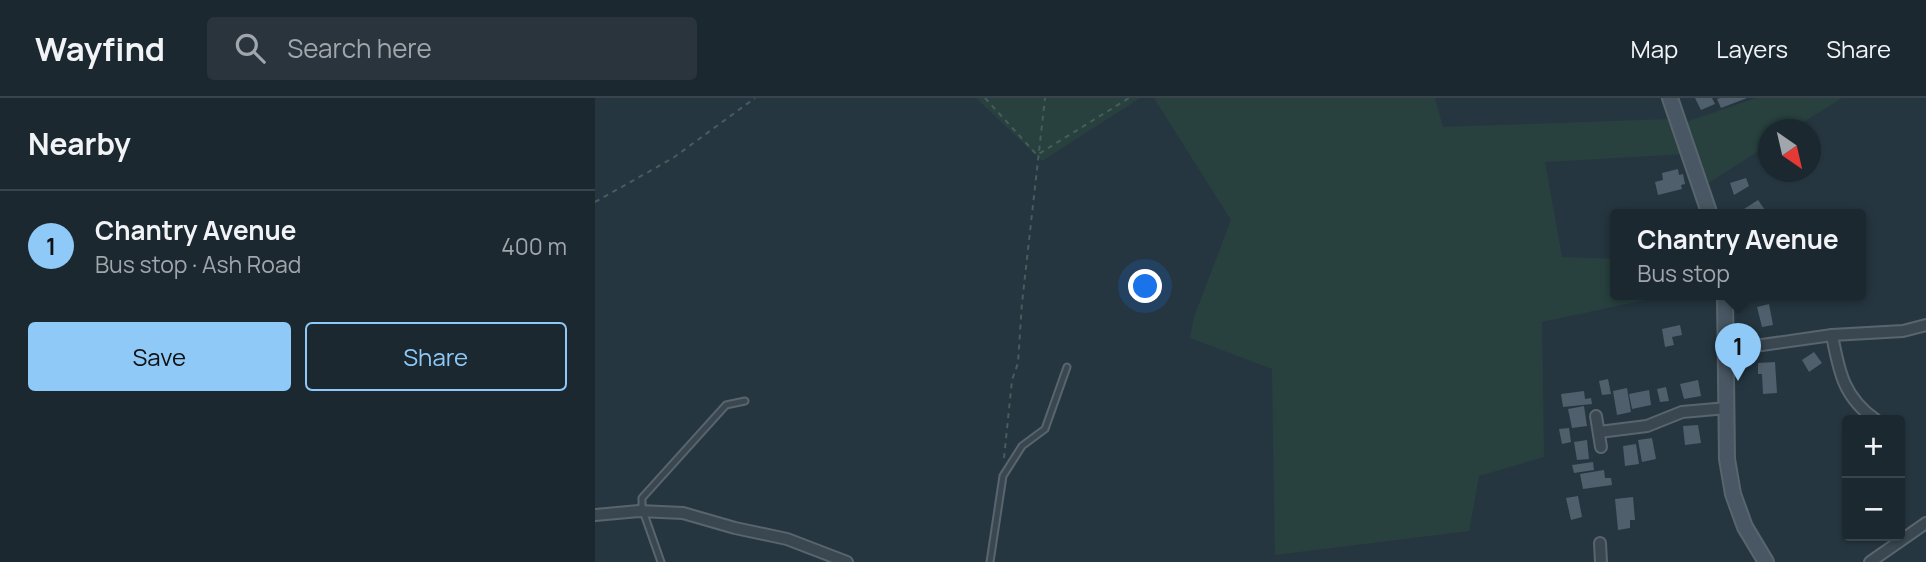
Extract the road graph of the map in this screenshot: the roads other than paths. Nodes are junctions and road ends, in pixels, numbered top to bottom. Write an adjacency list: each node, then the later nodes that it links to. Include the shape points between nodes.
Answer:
1 (1670, 98): 2 (street)
2 (1708, 209)
3 (1725, 300): 6 (street)
4 (1926, 325): 5 (street, via 1903,331)
5 (1832, 335): 6 (street); 10 (street, via 1840,375 1860,408)
6 (1727, 350): 9 (street)
7 (1067, 367): 20 (lane, via 1045,429 1022,446 1003,476)
8 (745, 401): 14 (lane, via 726,405 642,498)
9 (1727, 408): 12 (street, via 1682,412 1647,426); 22 (street, via 1733,494 1745,527)
10 (1870, 415)
11 (1596, 416): 12 (street)
12 (1599, 432): 13 (street)
13 (1601, 447)
14 (642, 511): 15 (street); 18 (lane); 19 (street, via 683,513 787,539)
15 (595, 515)
16 (1926, 523): 23 (street)
17 (1600, 543): 21 (street)
18 (661, 562)
19 (847, 562)
20 (990, 562)
21 (1601, 562)
22 (1766, 562)
23 (1870, 562)

